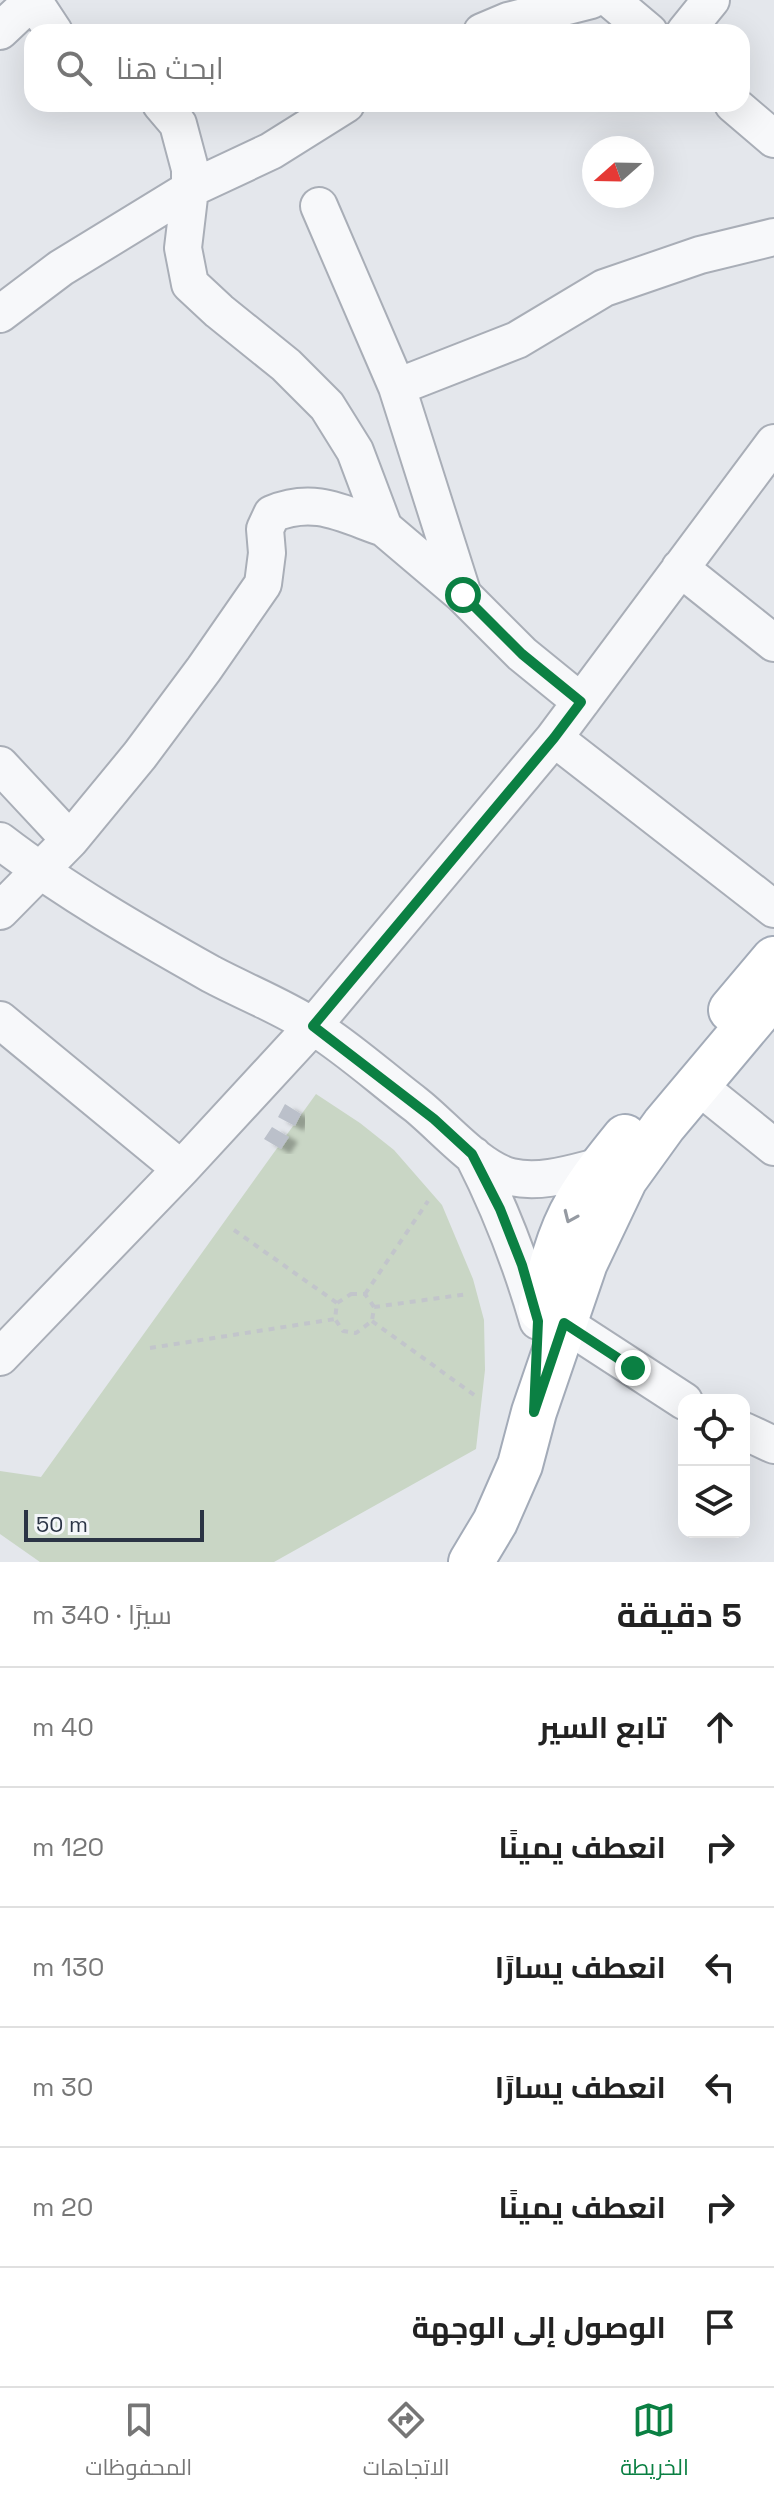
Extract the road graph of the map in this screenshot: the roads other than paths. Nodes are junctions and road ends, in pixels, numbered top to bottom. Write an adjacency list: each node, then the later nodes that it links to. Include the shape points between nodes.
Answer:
1 (33, 0): 5 (street); 9 (street)
2 (591, 0): 6 (street)
3 (611, 0): 7 (street)
4 (711, 0): 8 (street)
5 (49, 24)
6 (501, 24)
7 (640, 24)
8 (692, 24)
9 (0, 31)
10 (168, 112): 14 (street, via 185,143)
11 (333, 112): 14 (street, via 271,151)
12 (742, 112): 13 (street)
13 (774, 139)
14 (190, 189): 17 (street, via 61,268); 20 (street, via 183,248 190,284 327,406 355,451)
15 (319, 206): 18 (street)
16 (774, 237): 18 (street, via 700,255 604,288 517,340)
17 (0, 314)
18 (397, 387): 22 (street)
19 (774, 443): 21 (street)
20 (384, 528): 22 (street); 27 (street, via 307,504 272,514 265,529 263,584 186,694)
21 (680, 568): 23 (street); 24 (street)
22 (463, 595): 24 (street, via 522,654)
23 (774, 643)
24 (581, 702): 25 (street)
25 (554, 738): 30 (street); 35 (street)
26 (0, 765): 27 (street)
27 (70, 840): 29 (street)
28 (0, 841): 29 (street)
29 (39, 869): 31 (street); 35 (street, via 211,973)
30 (774, 909)
31 (0, 911)
32 (774, 959): 39 (main road)
33 (774, 994): 36 (main road)
34 (0, 1020): 40 (street)
35 (313, 1026): 38 (street); 40 (street)
36 (697, 1085): 37 (street); 41 (main road, via 625,1179)
37 (774, 1147)
38 (472, 1154): 39 (street, via 511,1177 551,1178); 41 (street)
39 (601, 1166): 41 (main road, one-way to 41, via 575,1205 549,1274)
40 (181, 1169): 42 (street)
41 (551, 1322): 43 (street); 46 (main road, via 520,1465)
42 (1, 1353)
43 (678, 1397)
44 (750, 1434): 45 (street)
45 (774, 1445)
46 (471, 1562)

